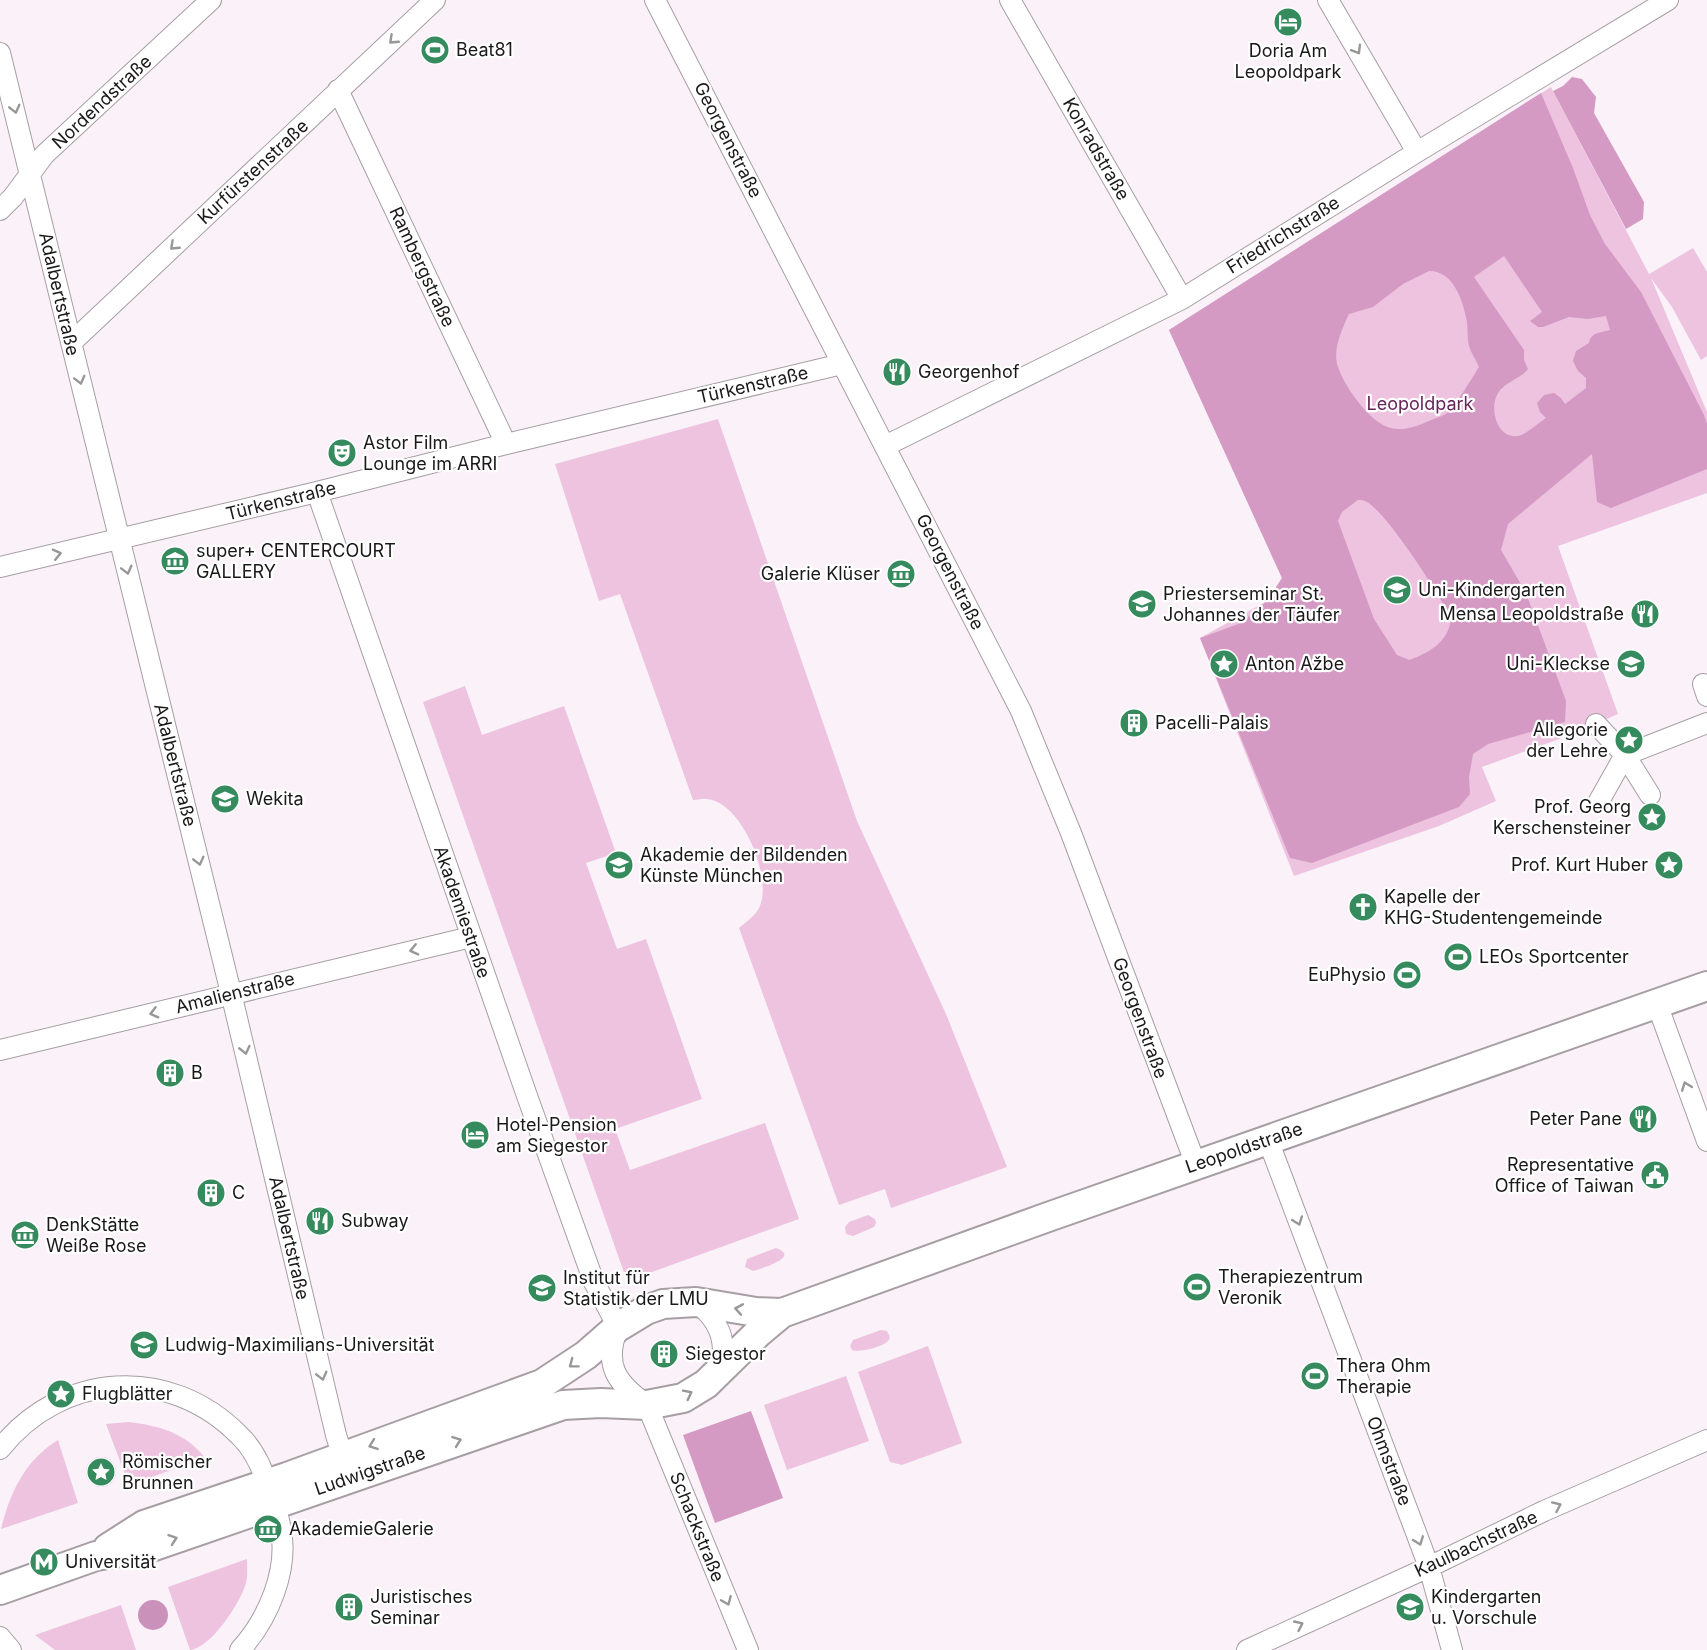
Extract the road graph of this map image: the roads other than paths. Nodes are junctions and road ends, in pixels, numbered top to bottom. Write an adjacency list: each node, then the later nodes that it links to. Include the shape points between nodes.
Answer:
1 (212, 0): 10 (street, Nordendstraße, via 44,155)
2 (435, 0): 8 (street, Kurfürstenstraße, one-way to 8)
3 (655, 0): 14 (street, Georgenstraße)
4 (1010, 0): 12 (street, Konradstraße)
5 (1328, 0): 9 (street, one-way to 9)
6 (1668, 0): 9 (street, Friedrichstraße)
7 (0, 52): 10 (street, Adalbertstraße, one-way to 10)
8 (338, 90): 13 (street, Kurfürstenstraße, one-way to 13); 15 (street, Rambergstraße)
9 (1417, 152): 12 (street, Friedrichstraße)
10 (31, 174): 11 (street, Nordendstraße); 13 (street, Adalbertstraße)
11 (0, 210)
12 (1182, 299): 16 (street, Friedrichstraße)
13 (71, 343): 18 (street, Adalbertstraße, one-way to 18)
14 (842, 364): 15 (street, Türkenstraße); 16 (street, Georgenstraße)
15 (506, 444): 17 (street, Türkenstraße)
16 (885, 446): 32 (street, Georgenstraße, via 1021,711)
17 (317, 492): 18 (street, Türkenstraße); 25 (street, Akademiestraße)
18 (119, 539): 19 (street, Türkenstraße, one-way to 18); 27 (street, Adalbertstraße, one-way to 27)
19 (0, 567)
20 (1707, 723): 22 (street)
21 (1596, 724): 22 (street)
22 (1625, 755): 23 (street); 24 (street)
23 (1650, 795)
24 (1599, 801)
25 (471, 937): 27 (street, Amalienstraße, one-way to 27); 35 (street, Akademiestraße, via 594,1282)
26 (1707, 986): 28 (main road, Leopoldstraße)
27 (231, 993): 29 (street, Amalienstraße, one-way to 29); 40 (street, Adalbertstraße, one-way to 40)
28 (1657, 1004): 30 (main road, Leopoldstraße); 31 (street, one-way to 28)
29 (0, 1050)
30 (1268, 1140): 32 (main road, Leopoldstraße); 42 (street, Ohmstraße, one-way to 42)
31 (1707, 1141)
32 (1196, 1165): 34 (main road, Leopoldstraße)
33 (696, 1302): 34 (main road, Leopoldstraße, one-way to 33); 35 (main road, Leopoldstraße, via 663,1304); 36 (street, via 706,1310 721,1335 725,1349)
34 (782, 1313): 36 (main road, Leopoldstraße)
35 (618, 1327): 37 (street, via 612,1341 613,1370 628,1392); 40 (main road, Ludwigstraße, one-way to 40, via 586,1355 542,1384)
36 (723, 1369): 37 (main road, Leopoldstraße, one-way to 36, via 683,1398)
37 (647, 1405): 40 (main road, Ludwigstraße, one-way to 37, via 563,1405); 47 (street, Schackstraße, one-way to 47)
38 (1707, 1440): 42 (street, Kaulbachstraße, one-way to 38)
39 (0, 1449): 41 (street, via 33,1416 57,1401 98,1388 150,1388 199,1404 241,1436 259,1462)
40 (346, 1467): 41 (main road, Ludwigstraße)
41 (271, 1494): 43 (main road, Ludwigstraße, via 154,1546 96,1556); 46 (street, via 281,1526 282,1559 265,1615)
42 (1428, 1567): 48 (street, Kaulbachstraße, one-way to 42); 49 (street, Ohmstraße)
43 (0, 1590)
44 (0, 1637): 45 (street)
45 (11, 1650)
46 (240, 1650)
47 (748, 1650)
48 (1247, 1650)
49 (1452, 1650)

